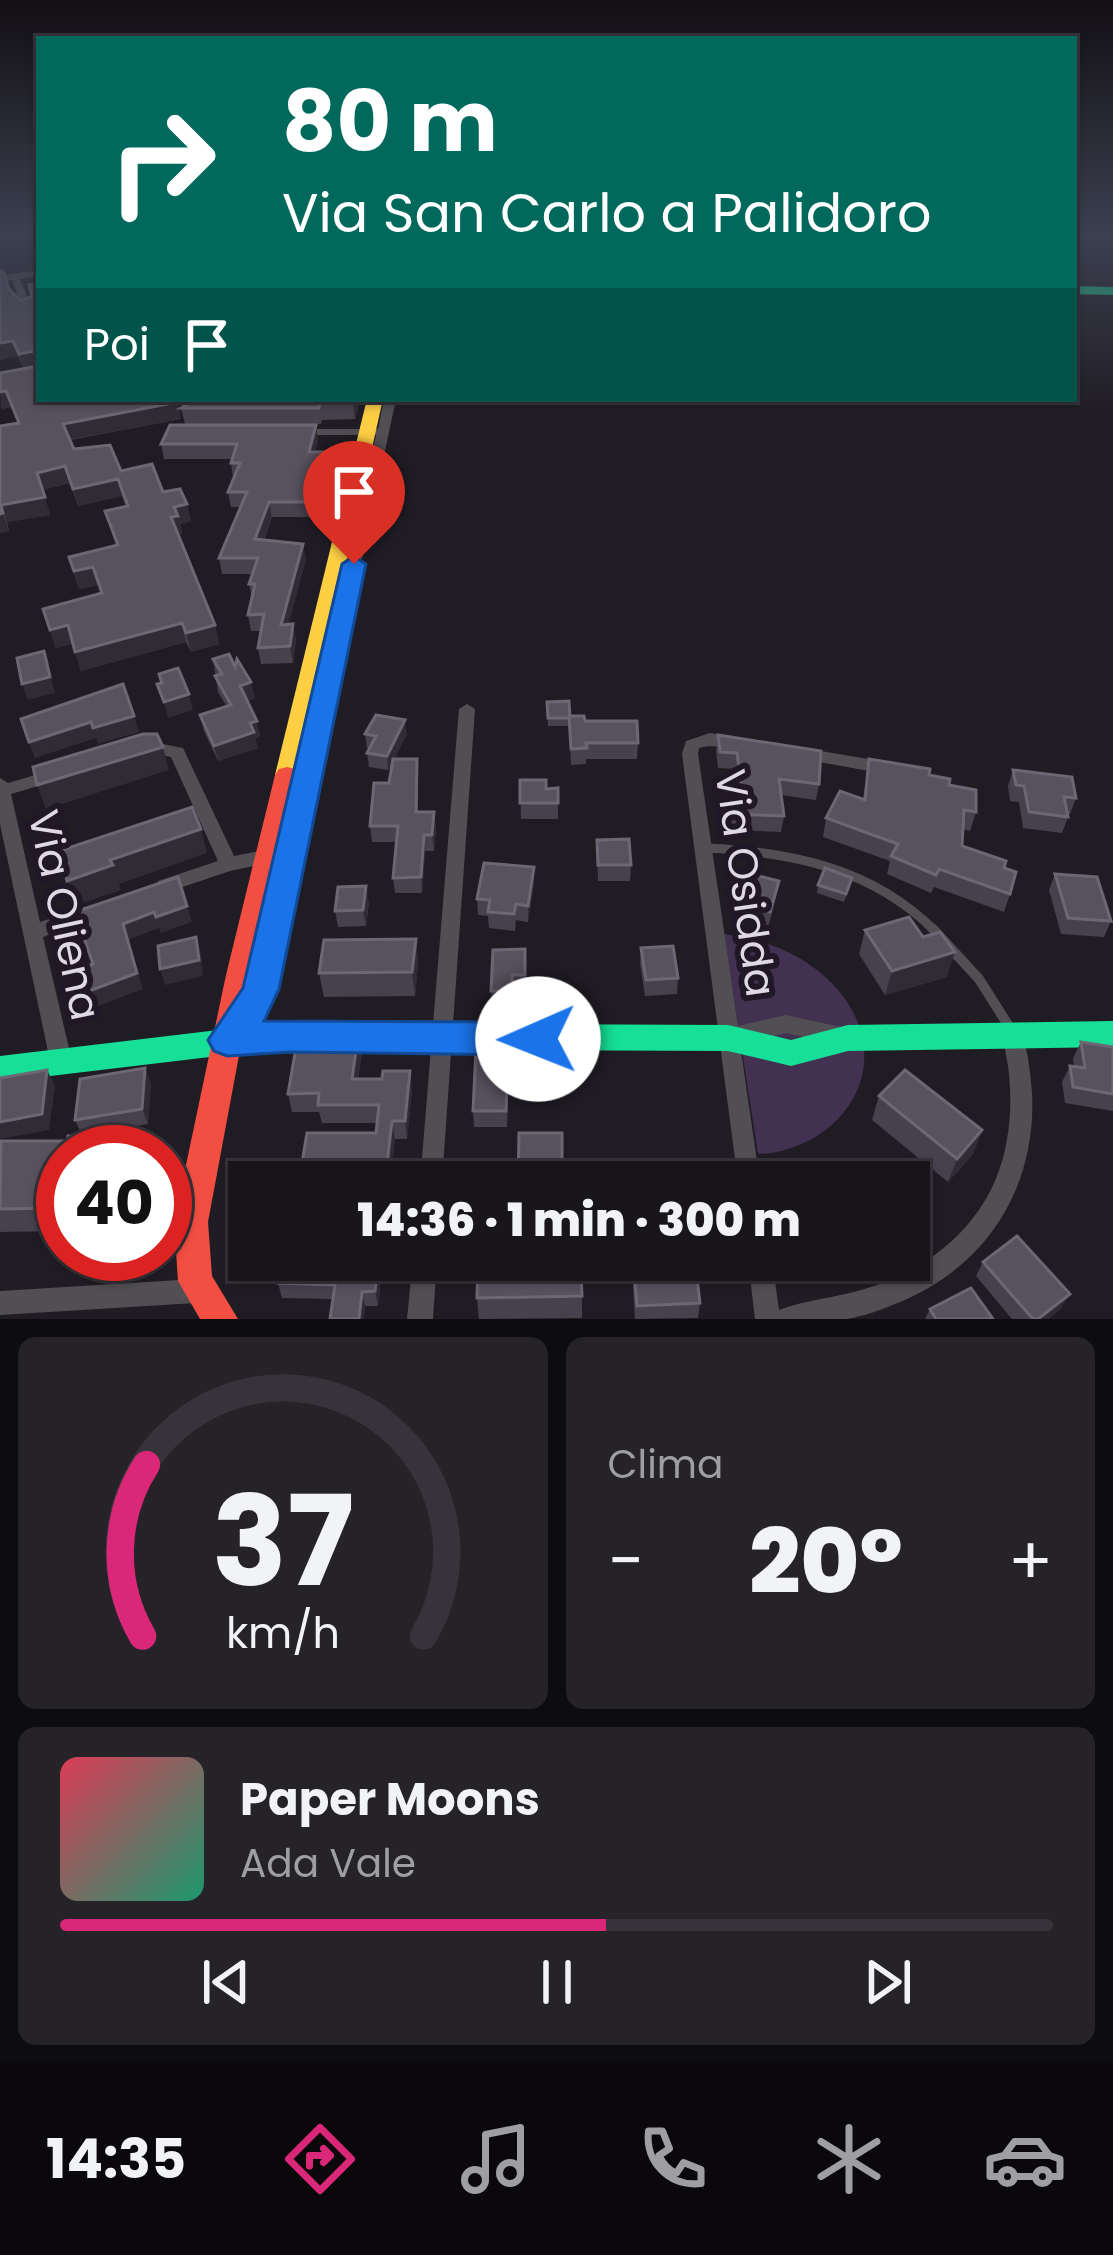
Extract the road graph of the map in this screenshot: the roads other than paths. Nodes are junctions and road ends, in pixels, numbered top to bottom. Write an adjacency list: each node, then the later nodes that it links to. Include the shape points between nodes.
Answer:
1 (22, 295): 2 (street)
2 (27, 309)
3 (375, 402): 6 (street)
4 (389, 402): 6 (street)
5 (279, 432): 6 (street)
6 (375, 432): 15 (street); 23 (street, via 261,989)
7 (467, 709): 24 (street)
8 (759, 747): 14 (street, Via Osidda, via 710,739 691,748)
9 (781, 750): 12 (street, Via Osidda)
10 (127, 754): 16 (street, via 172,748)
11 (85, 766): 13 (street)
12 (911, 772)
13 (1, 787): 19 (street, Via Oliena)
14 (702, 848): 21 (lane, via 797,855 880,886 972,970); 22 (street, Via Osidda)
15 (271, 856): 16 (street); 23 (street)
16 (229, 864): 17 (street)
17 (141, 895)
18 (119, 902): 19 (street)
19 (32, 933): 25 (street, Via Oliena)
20 (1113, 1034): 21 (street)
21 (1013, 1035): 22 (street, via 848,1038 791,1053); 36 (street, via 1024,1092 1021,1135 1005,1190 977,1234 938,1270 901,1289)
22 (728, 1037): 24 (street); 28 (street, Via Osidda)
23 (227, 1040): 24 (street); 25 (street); 31 (street, via 189,1228)
24 (442, 1040): 27 (street)
25 (61, 1061): 26 (street)
26 (0, 1069)
27 (433, 1161)
28 (745, 1161)
29 (423, 1281): 34 (street)
30 (763, 1281): 35 (street)
31 (196, 1291): 32 (street); 33 (street)
32 (0, 1304)
33 (220, 1319)
34 (420, 1319)
35 (768, 1319)
36 (788, 1319)

